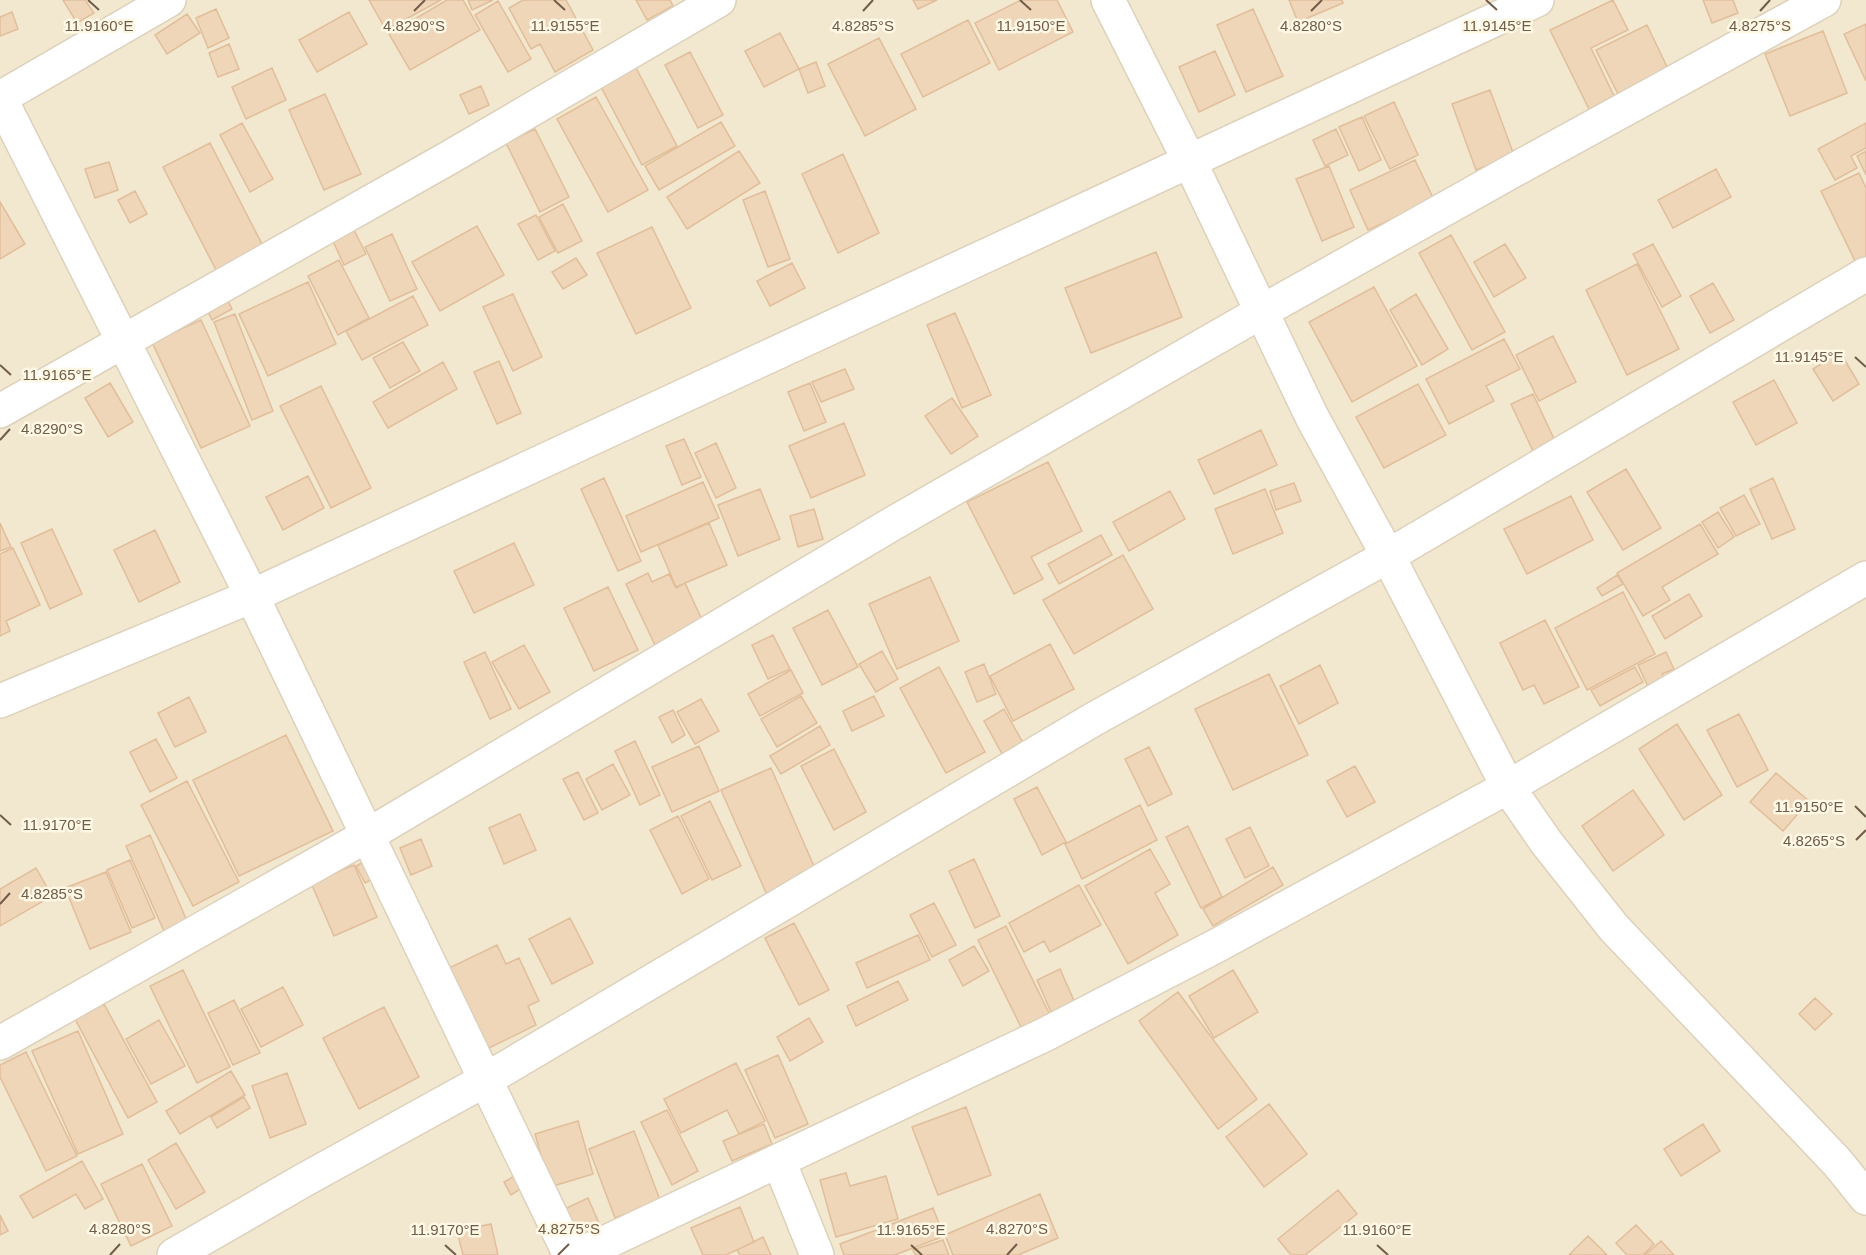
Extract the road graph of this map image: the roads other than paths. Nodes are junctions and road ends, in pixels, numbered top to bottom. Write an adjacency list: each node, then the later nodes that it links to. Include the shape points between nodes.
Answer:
1 (169, 0): 6 (street)
2 (719, 0): 10 (street)
3 (1108, 0): 7 (street)
4 (1537, 0): 7 (street)
5 (1824, 0): 9 (street)
6 (0, 98): 10 (street)
7 (1189, 160): 9 (street); 14 (street)
8 (1866, 274): 12 (street)
9 (1260, 312): 12 (street); 17 (street, via 892,524)
10 (123, 341): 11 (street); 14 (street)
11 (0, 411)
12 (1388, 556): 16 (street); 19 (street, via 1094,719)
13 (1866, 578): 16 (street)
14 (252, 596): 15 (street); 17 (street)
15 (0, 701)
16 (1508, 787): 20 (street, via 1044,1035); 21 (street, via 1546,843 1614,928 1837,1162)
17 (368, 835): 18 (street); 19 (street)
18 (0, 1043)
19 (487, 1079): 22 (street); 23 (street)
20 (780, 1161): 24 (street); 25 (street)
21 (1866, 1198)
22 (174, 1255)
23 (570, 1255)
24 (579, 1255)
25 (817, 1255)

